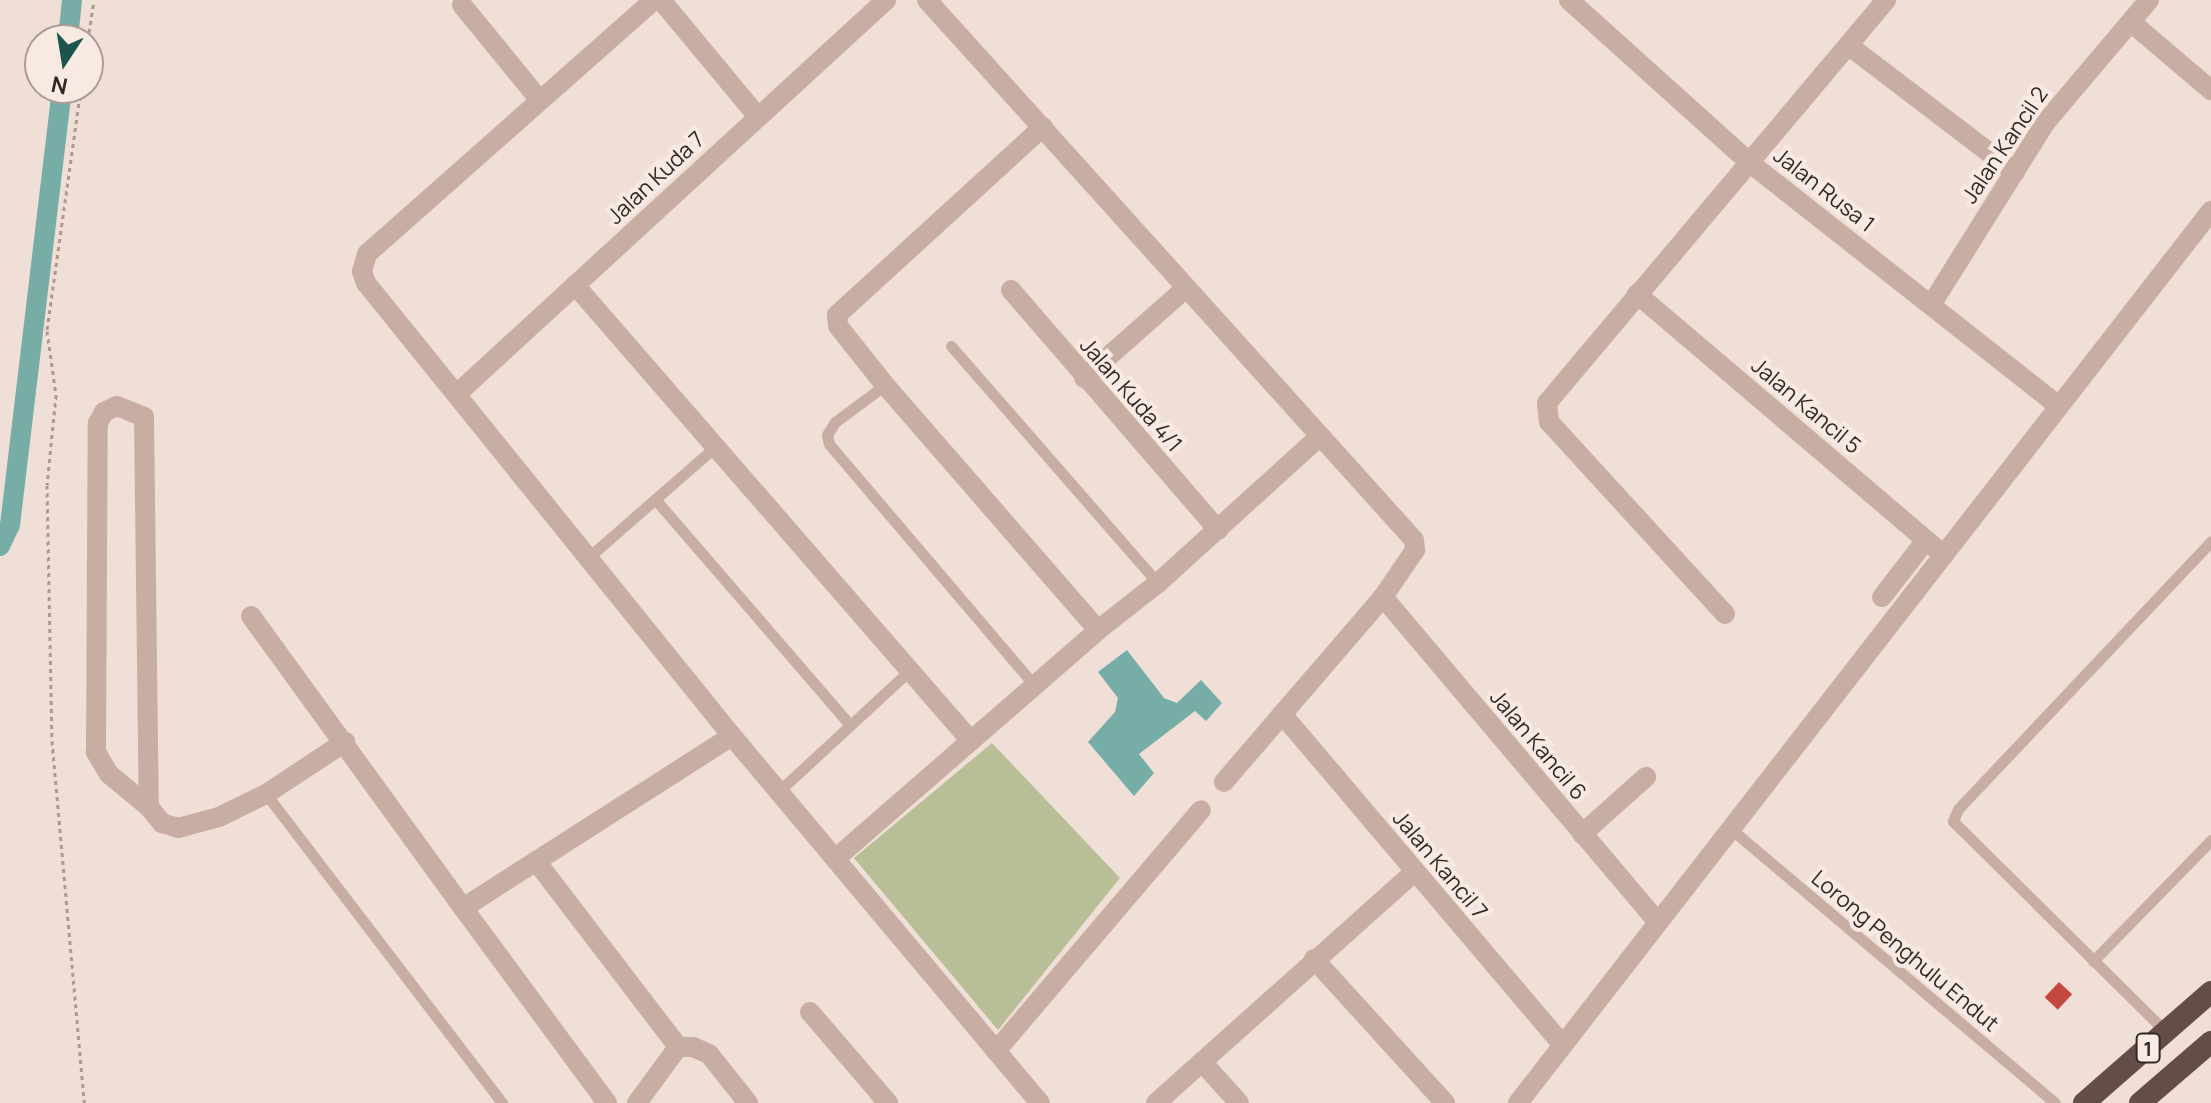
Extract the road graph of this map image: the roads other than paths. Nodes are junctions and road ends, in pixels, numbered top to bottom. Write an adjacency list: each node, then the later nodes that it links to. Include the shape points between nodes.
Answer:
1 (654, 0): 12 (street)
2 (661, 0): 13 (street)
3 (886, 0): 13 (street, Jalan Kuda 7)
4 (927, 0): 14 (street)
5 (1569, 0): 15 (street, Jalan Rusa 1)
6 (1886, 0): 10 (street)
7 (2149, 0): 9 (street, Jalan Kancil 2)
8 (462, 5): 12 (street)
9 (2132, 23): 11 (street); 16 (street, Jalan Kancil 2, via 2074,87)
10 (1848, 45): 15 (street); 16 (street)
11 (2211, 90)
12 (538, 98): 26 (street, via 367,254 362,271 366,283)
13 (758, 117): 18 (street, Jalan Kuda 7)
14 (1043, 127): 19 (street); 25 (street, via 842,306 838,326)
15 (1750, 163): 21 (street); 22 (street, Jalan Rusa 1)
16 (2015, 172): 22 (street, Jalan Kancil 2)
17 (2211, 211): 27 (street)
18 (575, 285): 26 (street, Jalan Kuda 7); 29 (street)
19 (1186, 288): 24 (street); 28 (street)
20 (1011, 290): 24 (street, Jalan Kuda 4/1)
21 (1637, 294): 32 (street, Jalan Kancil 5); 39 (street, via 1553,392 1546,413)
22 (1931, 305): 27 (street, Jalan Rusa 1)
23 (951, 346): 36 (lane)
24 (1084, 378): 31 (street, Jalan Kuda 4/1)
25 (885, 385): 41 (street); 43 (lane, via 835,422 827,435 829,444)
26 (459, 392): 35 (street)
27 (2059, 406): 34 (street)
28 (1320, 436): 31 (street); 37 (street, via 1414,540 1415,550)
29 (715, 447): 30 (lane); 42 (street)
30 (655, 499): 35 (lane); 45 (lane)
31 (1218, 530): 36 (street)
32 (1926, 540): 34 (street, Jalan Kancil 5); 38 (street)
33 (2211, 541): 64 (lane, via 1958,809 1953,821)
34 (1944, 555): 55 (street)
35 (590, 556): 46 (street)
36 (1158, 583): 41 (street)
37 (1383, 597): 44 (street); 56 (street, Jalan Kancil 6)
38 (1882, 597)
39 (1725, 614)
40 (251, 616): 48 (street)
41 (1098, 630): 43 (street)
42 (910, 670): 45 (lane); 47 (street)
43 (1034, 685): 47 (street)
44 (1282, 714): 50 (street); 60 (street, Jalan Kancil 7)
45 (849, 724): 51 (lane)
46 (732, 736): 51 (street); 59 (street)
47 (971, 741): 58 (street)
48 (345, 742): 52 (street); 61 (street)
49 (1646, 777): 56 (street)
50 (1224, 782)
51 (779, 791): 58 (street)
52 (266, 794): 53 (street, via 219,817 178,828 162,823); 73 (lane)
53 (149, 807): 53 (street, via 144,417 117,406 104,412 98,423 96,752 109,774)
54 (1201, 810): 71 (street)
55 (1731, 829): 62 (street); 83 (lane, Lorong Penghulu Endut)
56 (1582, 834): 62 (street, Jalan Kancil 6)
57 (2211, 840): 64 (lane)
58 (835, 859): 71 (street)
59 (536, 861): 61 (street); 70 (street)
60 (1414, 872): 63 (street); 69 (street, Jalan Kancil 7)
61 (463, 908): 74 (street)
62 (1658, 922): 69 (street)
63 (1314, 959): 72 (street); 81 (street)
64 (2093, 961): 67 (lane)
65 (2211, 992): 67 (highway, 1)
66 (810, 1012): 77 (street)
67 (2166, 1032): 84 (highway, 1)
68 (2211, 1042): 85 (highway, 1)
69 (1563, 1045): 82 (street)
70 (678, 1047): 75 (street); 76 (street, via 709,1054)
71 (996, 1051): 78 (street)
72 (1202, 1062): 79 (street); 80 (street)
73 (502, 1103)
74 (607, 1103)
75 (637, 1103)
76 (748, 1103)
77 (888, 1103)
78 (1040, 1103)
79 (1156, 1103)
80 (1239, 1103)
81 (1445, 1103)
82 (1518, 1103)
83 (2055, 1103)
84 (2084, 1103)
85 (2140, 1103)

